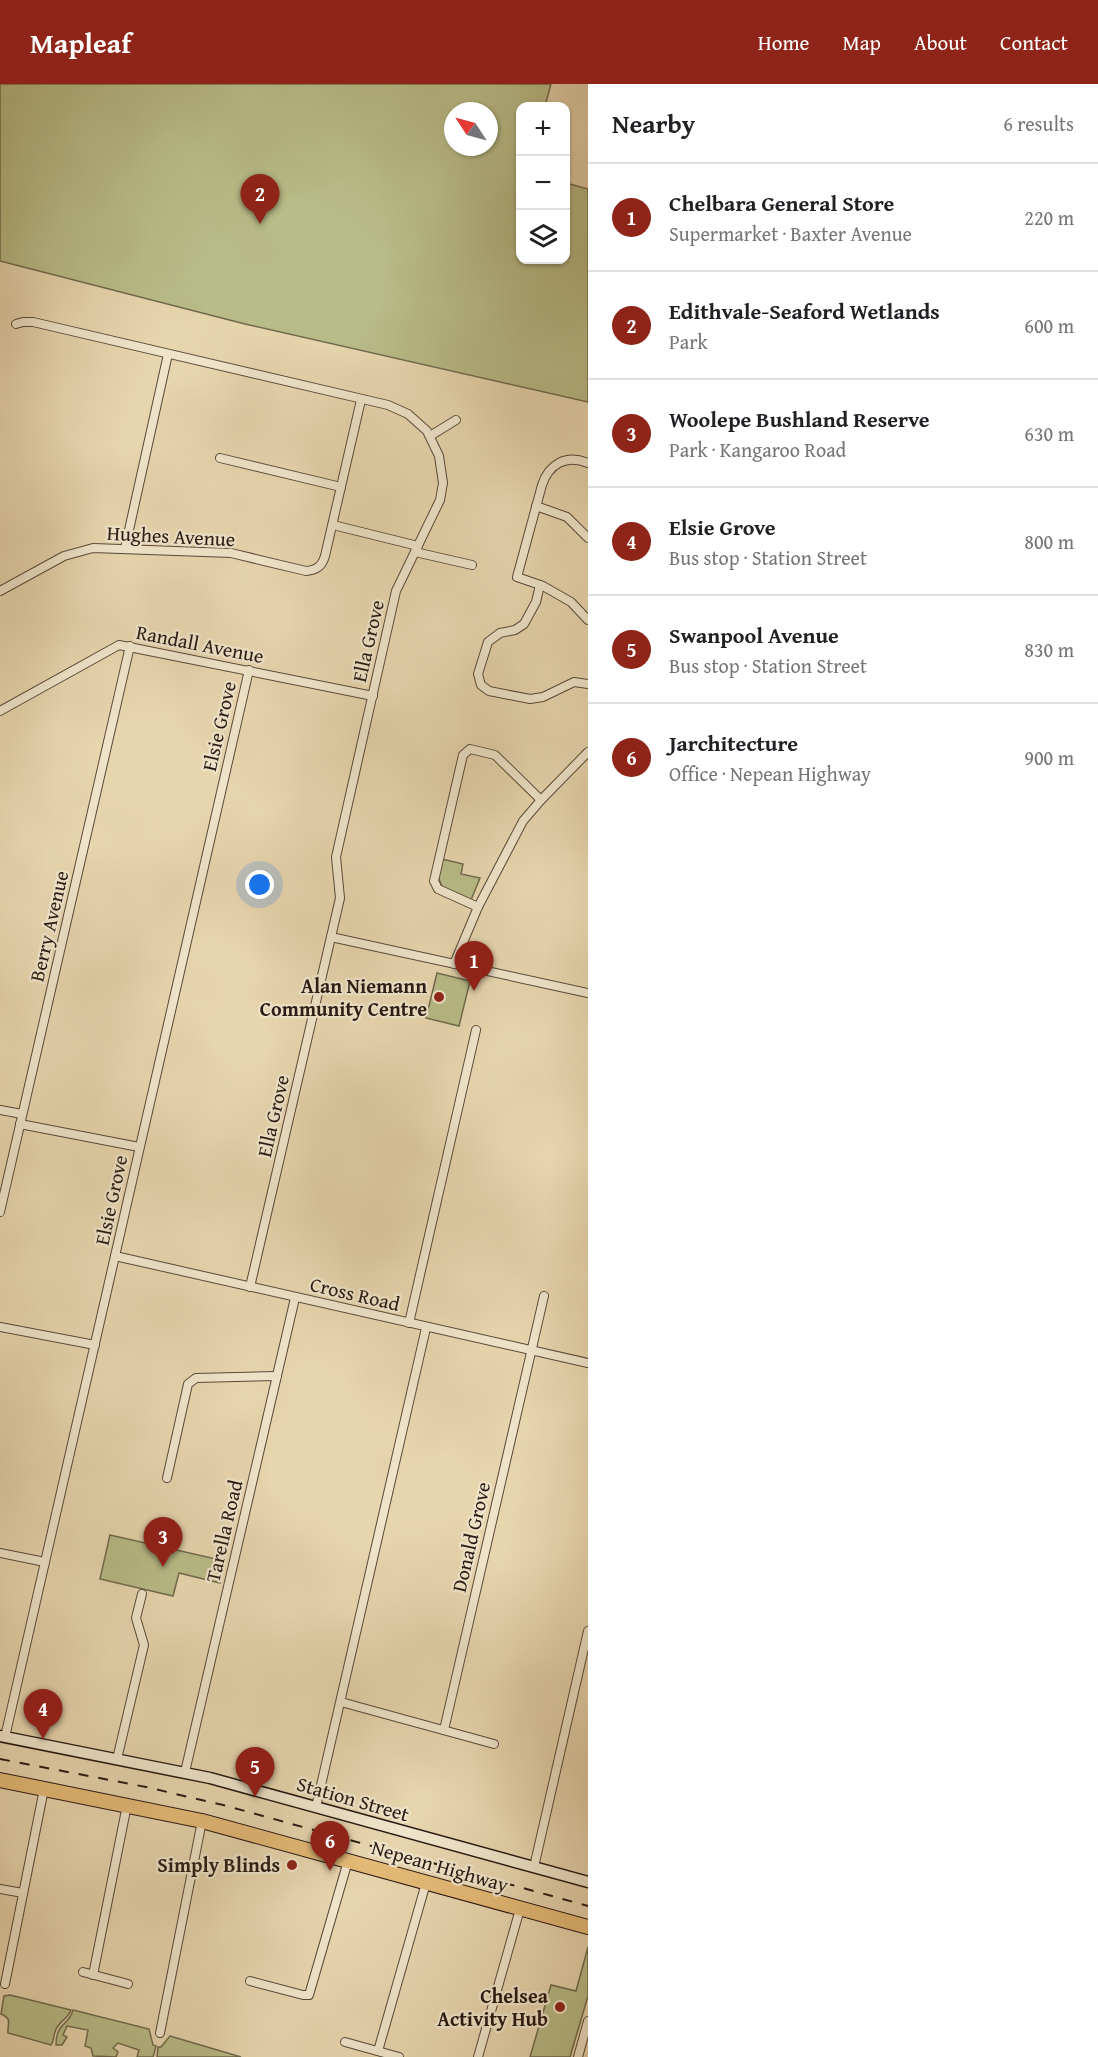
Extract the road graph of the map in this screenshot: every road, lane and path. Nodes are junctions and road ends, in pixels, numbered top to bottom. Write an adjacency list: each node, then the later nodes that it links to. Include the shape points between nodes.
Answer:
1 (16, 324): 2 (street, Ella Grove, via 33,322)
2 (168, 354): 3 (street, Ella Grove); 12 (street)
3 (361, 400): 5 (street, Ella Grove, via 408,414); 8 (street, Hughes Avenue)
4 (456, 420): 5 (street)
5 (430, 436): 13 (street, Ella Grove, via 439,456 443,483 440,500)
6 (220, 458): 8 (street)
7 (588, 463): 9 (street, via 570,460 554,466 545,477)
8 (341, 487): 10 (street, Hughes Avenue)
9 (536, 506): 11 (street, via 567,517); 15 (street, via 517,577)
10 (333, 525): 12 (street, Hughes Avenue, via 322,564 306,571 231,553); 13 (street)
11 (588, 538)
12 (125, 548): 16 (street, Hughes Avenue, via 93,548 64,556)
13 (417, 549): 14 (street); 21 (street, Ella Grove, via 396,591)
14 (472, 565)
15 (540, 585): 17 (street, via 571,602); 20 (street, via 524,624 488,642 478,674 481,685 489,691 530,699 574,682)
16 (0, 591)
17 (588, 620)
18 (130, 646): 19 (street, Randall Avenue); 22 (street, Randall Avenue, via 112,647); 31 (street, Berry Avenue)
19 (249, 670): 21 (street, Randall Avenue); 33 (street, Elsie Grove)
20 (588, 684)
21 (373, 696): 26 (street, Ella Grove, via 336,857 340,898)
22 (0, 711)
23 (588, 752): 24 (street)
24 (541, 800): 25 (street, via 523,821); 25 (street, via 495,755 471,749 463,754 434,881 438,889)
25 (478, 908): 27 (street)
26 (331, 937): 27 (street); 36 (street, Ella Grove)
27 (457, 964): 28 (street)
28 (588, 993)
29 (476, 1030): 39 (street)
30 (0, 1110): 31 (street)
31 (22, 1114): 32 (street, Berry Avenue)
32 (20, 1124): 33 (street); 34 (street, Berry Avenue)
33 (139, 1147): 35 (street, Elsie Grove)
34 (0, 1212)
35 (115, 1256): 36 (street, Cross Road); 42 (street, Elsie Grove)
36 (250, 1287): 38 (street, Cross Road)
37 (544, 1296): 43 (street, Donald Grove)
38 (295, 1298): 39 (street, Cross Road); 45 (street, Tarella Road)
39 (409, 1323): 41 (street, Cross Road)
40 (0, 1327): 42 (street)
41 (426, 1328): 43 (street, Cross Road); 51 (street)
42 (95, 1346): 48 (street, Elsie Grove)
43 (531, 1351): 44 (street, Cross Road); 52 (street, Donald Grove)
44 (588, 1363)
45 (277, 1376): 46 (street, via 196,1378 188,1384); 56 (street, Tarella Road)
46 (167, 1478)
47 (0, 1553): 48 (street)
48 (45, 1562): 53 (street, Elsie Grove)
49 (142, 1594): 55 (street, via 136,1618 144,1645)
50 (588, 1631): 63 (street)
51 (341, 1702): 52 (street); 60 (street)
52 (444, 1730): 54 (street)
53 (3, 1737): 55 (street, Station Street)
54 (494, 1744)
55 (117, 1759): 56 (street, Station Street)
56 (185, 1772): 60 (street, Station Street)
57 (0, 1780): 58 (highway, Nepean Highway)
58 (44, 1789): 59 (highway, Nepean Highway); 67 (street)
59 (127, 1804): 61 (highway, Nepean Highway); 71 (street)
60 (316, 1807): 63 (street, Station Street)
61 (202, 1821): 62 (highway, Nepean Highway); 76 (street)
62 (348, 1861): 65 (highway, Nepean Highway); 72 (street, via 310,1994)
63 (534, 1867): 64 (street, Station Street)
64 (588, 1882)
65 (426, 1883): 68 (highway, Nepean Highway); 78 (street)
66 (0, 1889): 67 (street)
67 (23, 1893): 73 (street)
68 (520, 1909): 69 (highway, Nepean Highway); 80 (street)
69 (588, 1927)
70 (83, 1972): 71 (street)
71 (93, 1975): 74 (street)
72 (250, 1981)
73 (5, 1984)
74 (128, 1984)
75 (588, 2021): 81 (street)
76 (160, 2033)
77 (345, 2042): 78 (street)
78 (378, 2051): 79 (street)
79 (399, 2057)
80 (478, 2057)
81 (578, 2057)

